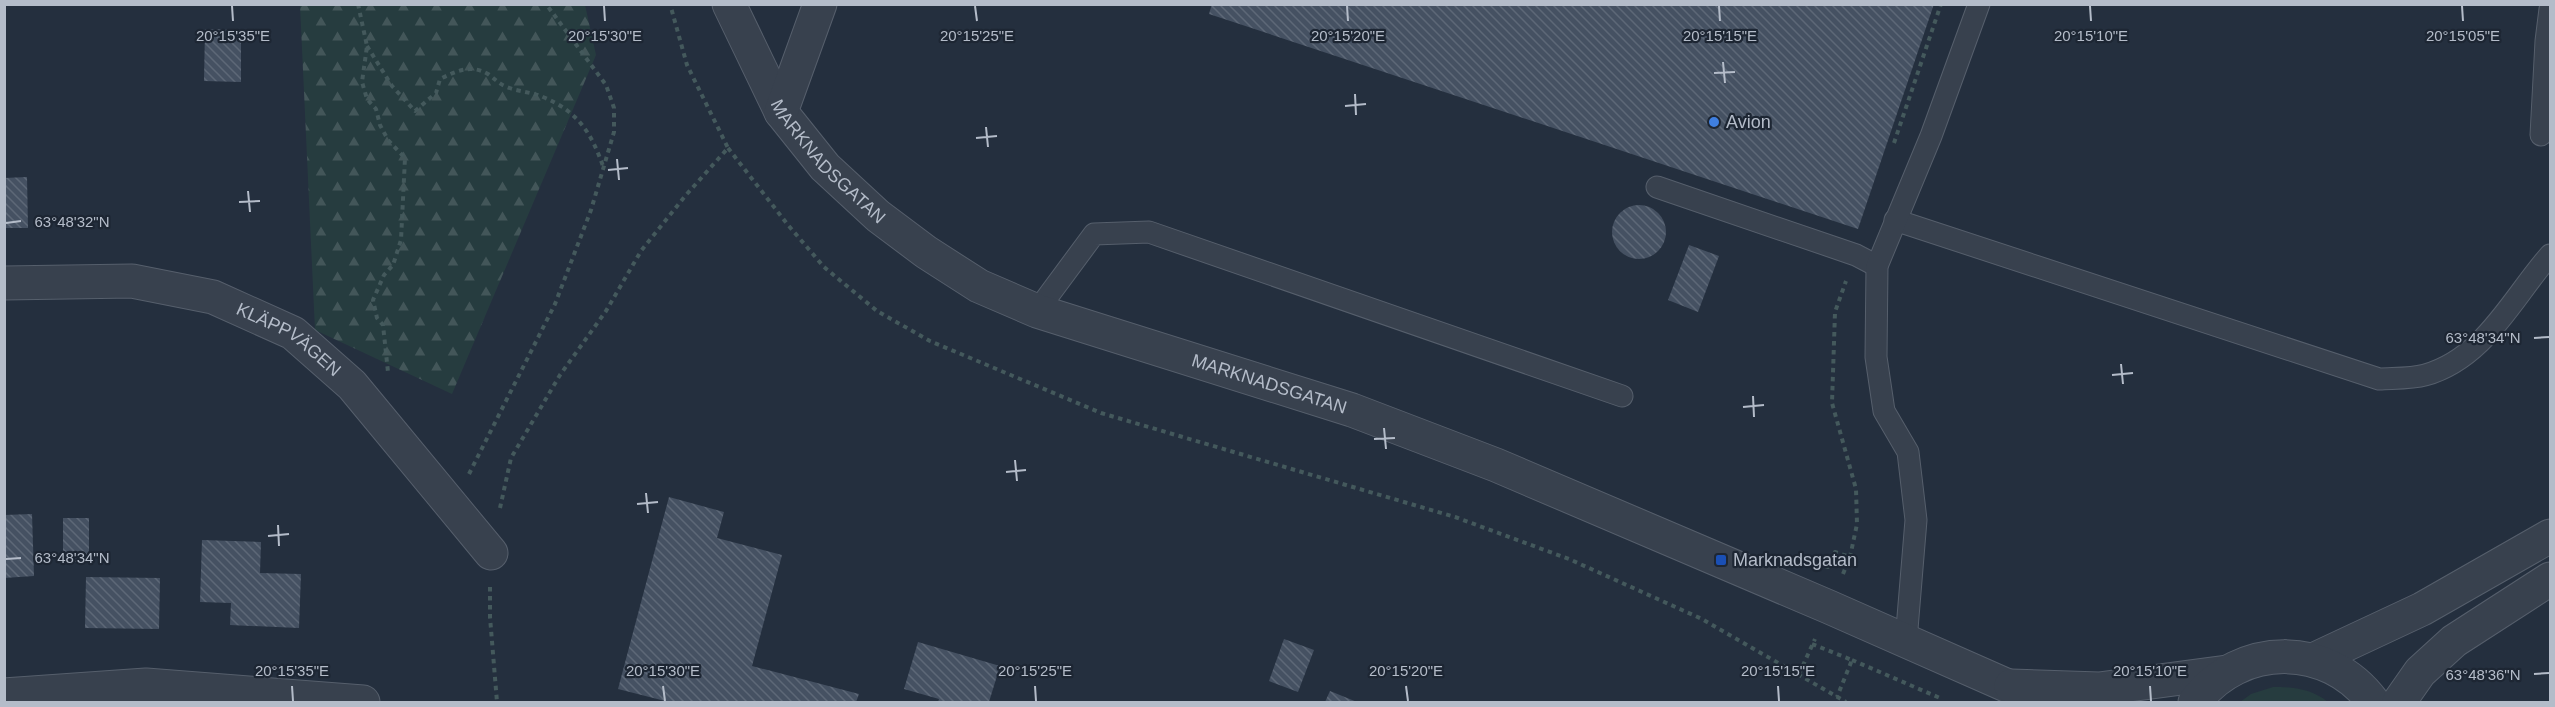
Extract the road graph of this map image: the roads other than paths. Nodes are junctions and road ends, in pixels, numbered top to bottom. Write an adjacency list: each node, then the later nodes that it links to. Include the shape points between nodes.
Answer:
1 (729, 4): 5 (street, MARKNADSGATAN)
2 (820, 4): 5 (street)
3 (1979, 4): 8 (lane, via 1931,136)
4 (2550, 9): 6 (lane)
5 (781, 112): 12 (street, MARKNADSGATAN, via 825,167 878,216 979,286)
6 (2541, 135)
7 (1657, 187): 10 (lane, via 1856,255)
8 (1895, 220): 9 (lane, via 2379,379 2424,375 2456,361 2497,326); 10 (lane)
9 (2550, 255)
10 (1877, 266): 17 (lane, via 1876,357 1884,411 1908,452 1916,520)
11 (4, 283): 15 (street, KLÄPPVÄGEN, via 132,281 213,297 293,333 352,385)
12 (1037, 311): 13 (lane, via 1094,234 1149,232); 17 (street, MARKNADSGATAN, via 1364,414 1507,469)
13 (1622, 396)
14 (2550, 536): 18 (street, via 2422,609)
15 (491, 553)
16 (2550, 579): 26 (street, via 2454,641 2420,672)
17 (1906, 641): 20 (street, MARKNADSGATAN)
18 (2313, 660): 19 (street, via 2275,656 2247,662); 25 (street, via 2343,673)
19 (2227, 672): 20 (street, MARKNADSGATAN, via 2099,689); 24 (street)
20 (2008, 686): 23 (street, MARKNADSGATAN)
21 (4, 695): 22 (street, via 146,685)
22 (363, 702)
23 (2037, 702)
24 (2195, 702)
25 (2373, 702)
26 (2399, 702)

